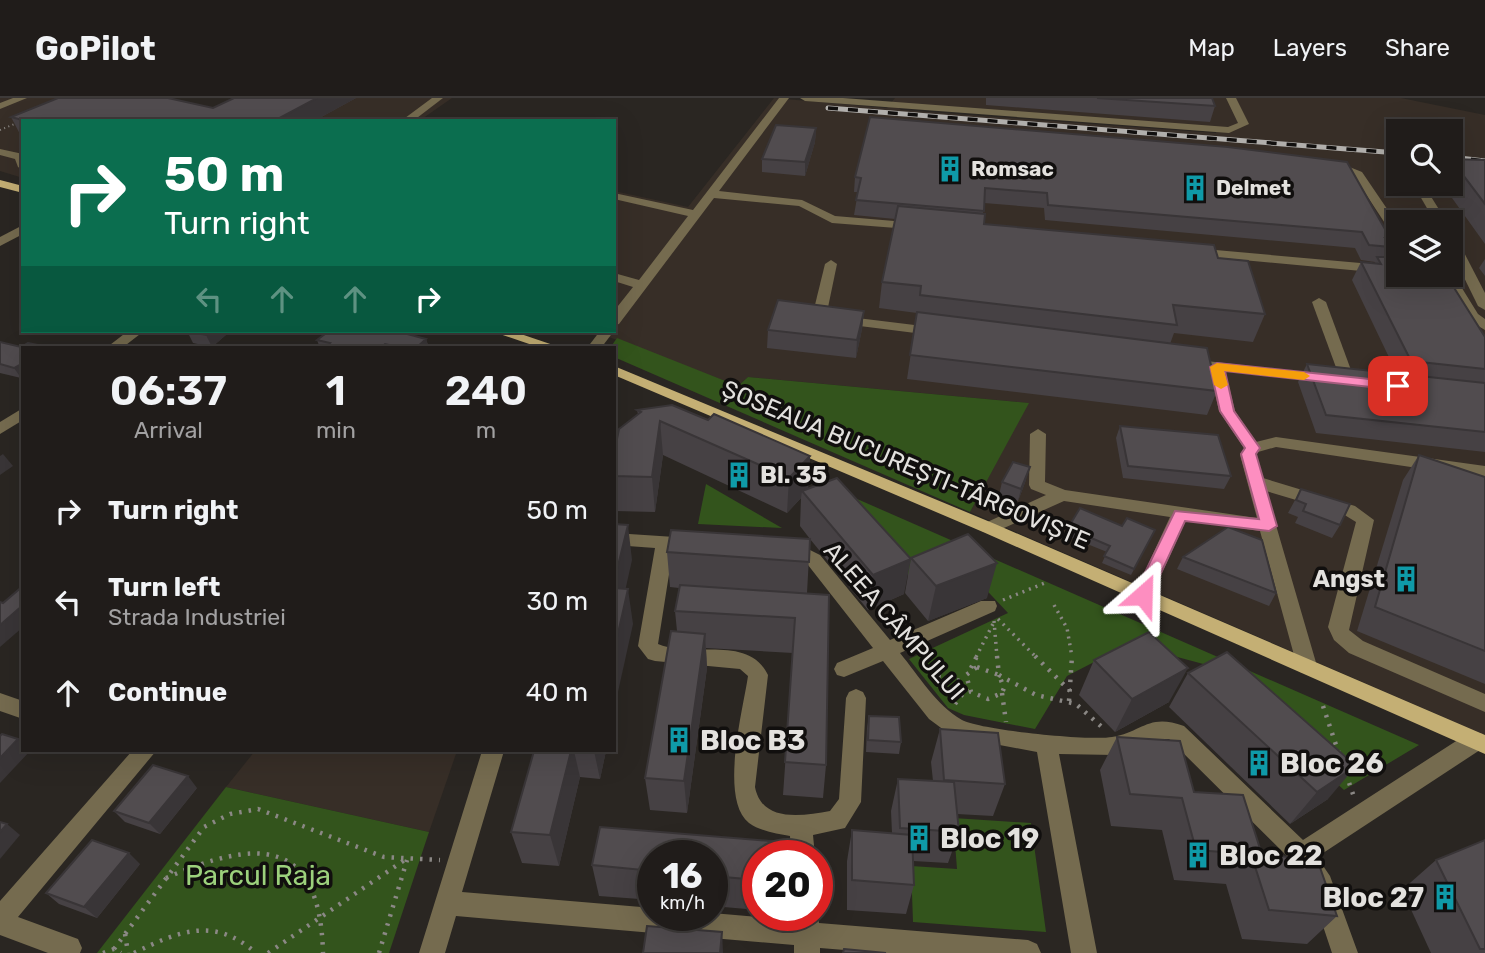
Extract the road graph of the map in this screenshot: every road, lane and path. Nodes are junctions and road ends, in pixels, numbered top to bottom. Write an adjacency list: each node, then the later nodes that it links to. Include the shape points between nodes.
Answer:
1 (22, 98): 7 (street)
2 (438, 98): 8 (street)
3 (783, 98): 16 (street)
4 (805, 98): 6 (street)
5 (1231, 98): 6 (street, via 1244,124 1229,130)
6 (934, 103)
7 (0, 106)
8 (409, 119)
9 (21, 121): 10 (path)
10 (0, 130)
11 (0, 152): 12 (street)
12 (21, 161)
13 (1321, 167): 19 (street, via 1359,174)
14 (1, 184): 15 (main road)
15 (21, 189)
16 (710, 194): 18 (street); 20 (street, via 802,203 832,219)
17 (616, 196): 18 (street)
18 (695, 214): 28 (street)
19 (1386, 216)
20 (928, 228)
21 (21, 230): 22 (street)
22 (0, 242)
23 (1176, 250): 26 (street)
24 (1463, 263): 31 (street)
25 (831, 264): 33 (street)
26 (1386, 268)
27 (616, 278): 28 (street)
28 (642, 285): 34 (street)
29 (1454, 287): 35 (street, via 1473,317)
30 (1319, 302): 42 (street, via 1354,381)
31 (1485, 306)
32 (800, 315): 33 (street)
33 (819, 317): 38 (street)
34 (616, 318)
35 (1485, 326)
36 (134, 333): 39 (street)
37 (505, 333): 40 (main road)
38 (956, 334)
39 (116, 346)
40 (548, 346)
41 (1176, 362): 42 (street)
42 (1217, 367): 47 (street, via 1227,411)
43 (616, 371): 53 (main road, ȘOSEAUA BUCUREȘTI-TÂRGOVIȘTE)
44 (21, 414): 45 (street)
45 (0, 429)
46 (1038, 434): 50 (street, via 1037,485)
47 (1252, 448): 48 (street, via 1276,442); 49 (street, via 1248,454)
48 (1485, 472)
49 (1256, 482): 52 (street); 74 (street, via 1349,510 1365,520 1338,627 1342,635 1356,647)
50 (1062, 495): 51 (street); 53 (street)
51 (1180, 514): 52 (street); 59 (street)
52 (1269, 526): 63 (street)
53 (989, 528): 59 (main road, ȘOSEAUA BUCUREȘTI-TÂRGOVIȘTE)
54 (616, 539): 55 (street)
55 (665, 543): 56 (street); 84 (street, via 648,646 655,653 744,661 752,666 758,675 744,788 746,805 757,817)
56 (705, 545)
57 (771, 550): 62 (street, ALEEA CÂMPULUI, via 798,552 814,560)
58 (1045, 583): 61 (path)
59 (1143, 595): 63 (main road, ȘOSEAUA BUCUREȘTI-TÂRGOVIȘTE)
60 (1054, 605): 69 (path, via 1071,635)
61 (991, 614): 62 (street); 66 (path); 67 (path); 69 (path)
62 (886, 651): 64 (street, ALEEA CÂMPULUI); 65 (street)
63 (1307, 666): 78 (main road, ȘOSEAUA BUCUREȘTI-TÂRGOVIȘTE)
64 (900, 668): 68 (path); 77 (street, ALEEA CÂMPULUI, via 951,726)
65 (844, 669)
66 (970, 670): 67 (path, via 984,667); 68 (path)
67 (999, 675): 70 (path); 72 (path, via 1035,695)
68 (965, 682): 70 (path, via 980,698)
69 (1070, 691): 72 (path)
70 (1002, 693): 77 (path)
71 (856, 698): 84 (street, via 850,802 837,820)
72 (1069, 701): 80 (path)
73 (0, 702): 76 (street)
74 (1485, 703)
75 (1323, 706): 83 (path)
76 (21, 709)
77 (1009, 738): 79 (street, ALEEA CÂMPULUI)
78 (1480, 743): 83 (street)
79 (1046, 744): 80 (street, ALEEA CÂMPULUI); 107 (street)
80 (1120, 745): 86 (street, via 1157,727 1176,732)
81 (144, 752): 92 (street)
82 (493, 752): 88 (street)
83 (1360, 816): 86 (street)
84 (802, 827): 85 (street)
85 (802, 840)
86 (1301, 854): 108 (street, via 1321,884)
87 (407, 858): 88 (path); 89 (path, via 384,857 253,809 207,824); 91 (path); 104 (path)
88 (460, 860): 90 (street)
89 (164, 879): 91 (path, via 214,860 282,857 299,870); 93 (path)
90 (447, 903): 94 (street); 105 (street)
91 (320, 918): 102 (path); 103 (path)
92 (0, 922): 95 (street)
93 (125, 933): 96 (path); 99 (path)
94 (807, 934): 106 (street)
95 (69, 948)
96 (114, 948): 97 (path); 98 (path)
97 (103, 953)
98 (121, 953)
99 (128, 953)
100 (134, 953): 101 (path, via 187,931 221,929 245,941)
101 (256, 953)
102 (268, 953)
103 (323, 953)
104 (379, 953)
105 (432, 953)
106 (1028, 953)
107 (1084, 953)
108 (1345, 953)

